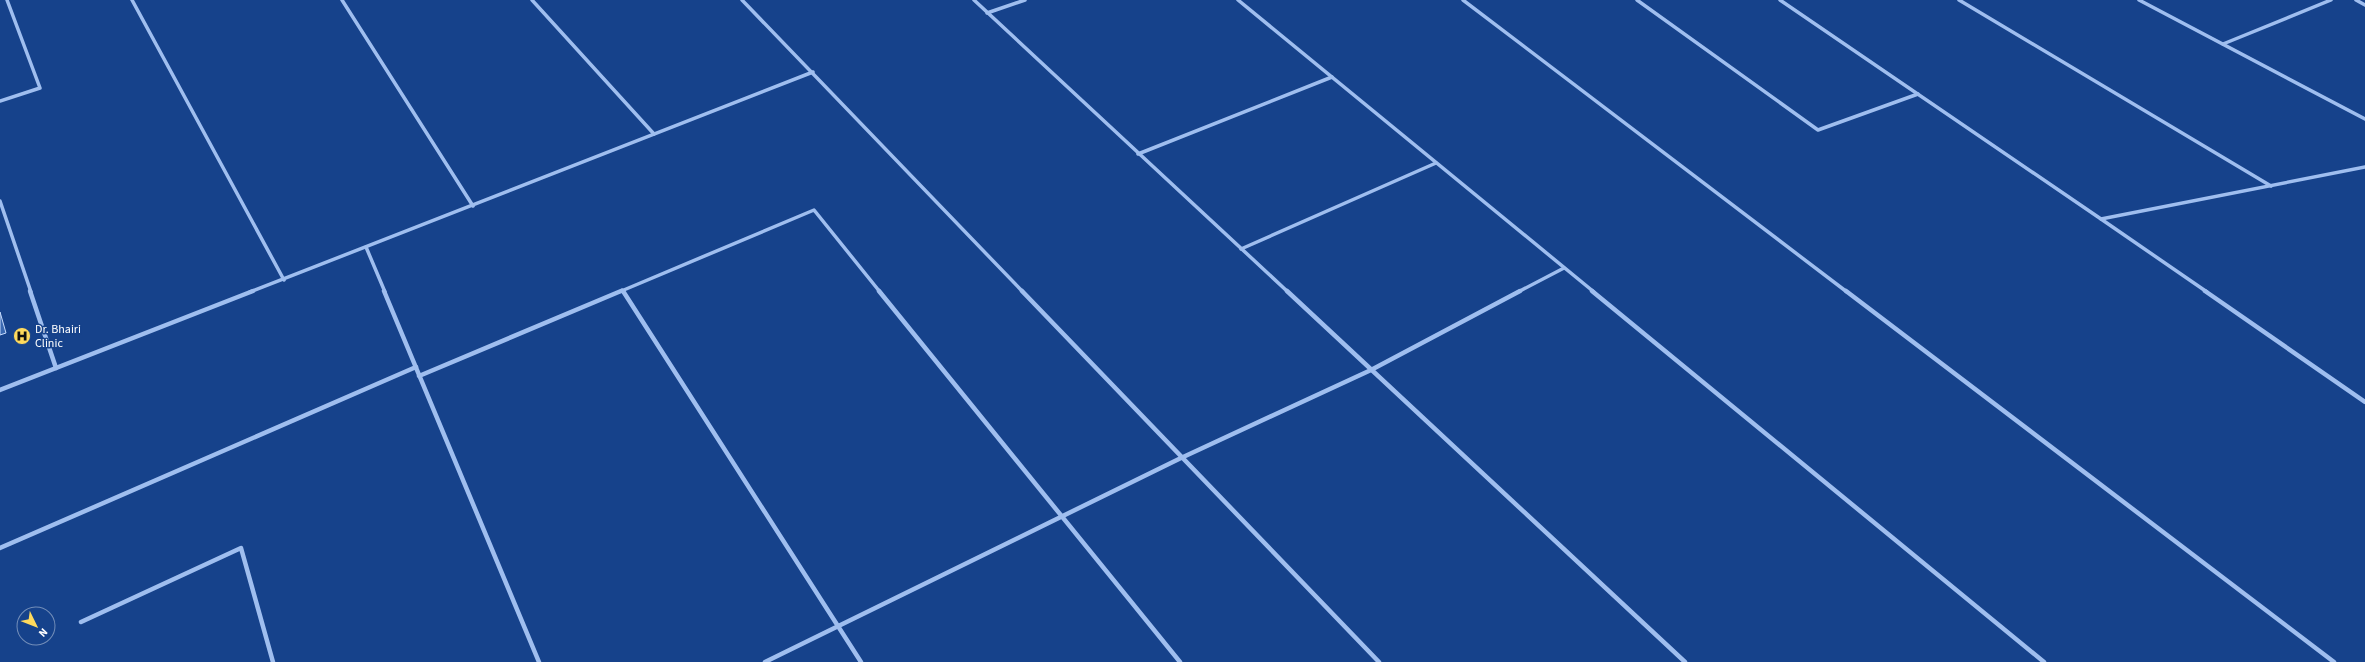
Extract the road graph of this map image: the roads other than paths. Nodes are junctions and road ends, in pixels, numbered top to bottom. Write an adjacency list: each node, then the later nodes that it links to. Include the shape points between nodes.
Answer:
1 (7, 0): 22 (street, via 40,88)
2 (132, 0): 35 (street)
3 (342, 0): 30 (street)
4 (532, 0): 24 (street)
5 (742, 0): 19 (street)
6 (974, 0): 17 (street)
7 (1025, 0): 17 (street)
8 (1238, 0): 20 (street)
9 (1463, 0): 56 (street)
10 (1637, 0): 21 (street, via 1818,130)
11 (1780, 0): 21 (street)
12 (1959, 0): 28 (street)
13 (2139, 0): 18 (street)
14 (2331, 0): 18 (street)
15 (2356, 0): 16 (street)
16 (2365, 4)
17 (987, 13): 25 (street)
18 (2223, 44): 23 (street)
19 (813, 72): 24 (street); 43 (street)
20 (1332, 77): 25 (street); 26 (street)
21 (1918, 94): 31 (street)
22 (0, 101)
23 (2365, 119)
24 (654, 134): 30 (street)
25 (1138, 154): 33 (street)
26 (1436, 163): 33 (street); 34 (street)
27 (2365, 167): 28 (street)
28 (2271, 186): 31 (street)
29 (0, 201): 38 (street)
30 (472, 206): 32 (street)
31 (2100, 219): 42 (street)
32 (366, 247): 35 (street); 37 (street)
33 (1241, 249): 39 (street)
34 (1564, 268): 39 (street); 55 (street)
35 (284, 280): 38 (street)
36 (622, 290): 40 (street); 44 (street, via 814,210); 47 (street)
37 (416, 367): 40 (street); 45 (street)
38 (56, 368): 41 (street)
39 (1371, 370): 43 (street); 54 (street)
40 (420, 376): 49 (street)
41 (0, 390)
42 (2365, 402)
43 (1181, 458): 44 (street); 53 (street)
44 (1061, 517): 47 (street); 52 (street)
45 (0, 548)
46 (81, 622): 48 (street, via 241,548)
47 (839, 626): 50 (street); 51 (street)
48 (273, 662)
49 (539, 662)
50 (765, 662)
51 (861, 662)
52 (1180, 662)
53 (1379, 662)
54 (1685, 662)
55 (2044, 662)
56 (2334, 662)

